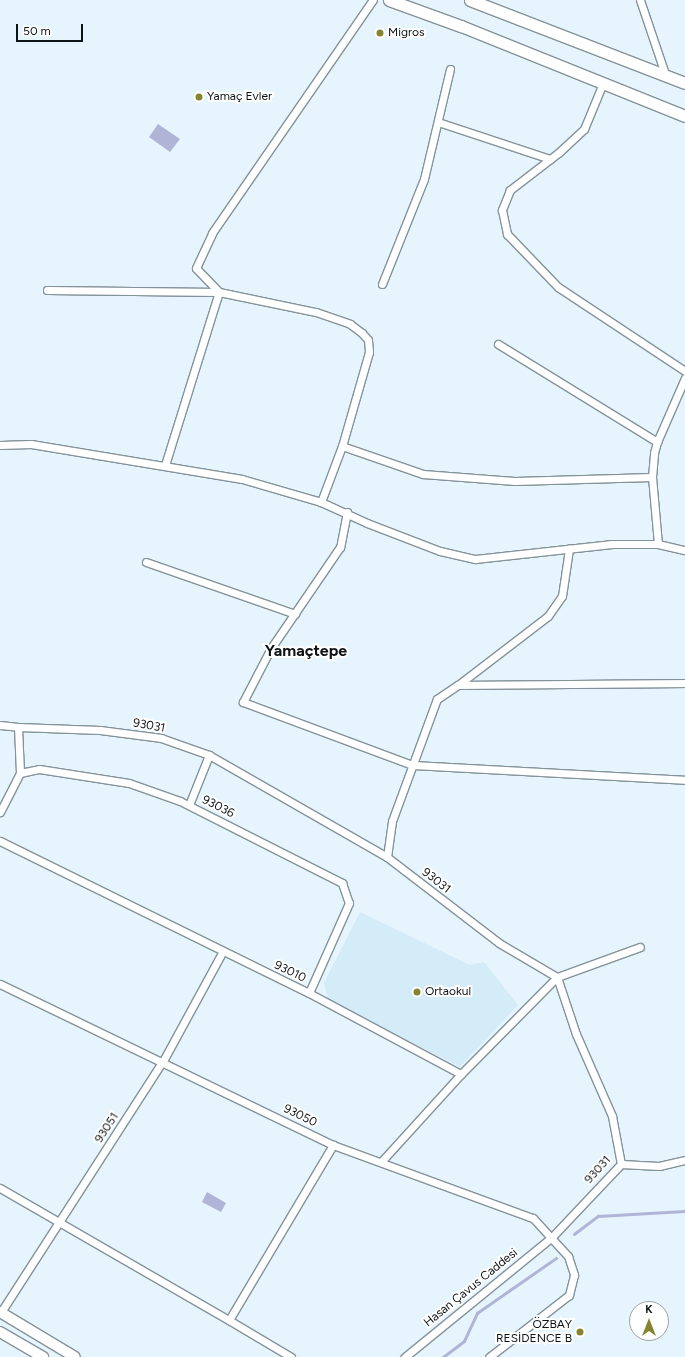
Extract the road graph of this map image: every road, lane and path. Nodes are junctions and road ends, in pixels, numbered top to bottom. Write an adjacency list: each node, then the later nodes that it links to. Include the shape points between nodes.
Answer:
1 (373, 0): 14 (street, via 212,233 196,268)
2 (389, 0): 7 (main road)
3 (470, 0): 6 (main road)
4 (640, 0): 6 (street)
5 (450, 69): 10 (street)
6 (665, 74): 8 (main road)
7 (603, 83): 9 (main road); 11 (street, via 584,129)
8 (685, 83)
9 (685, 116)
10 (438, 122): 11 (street); 12 (street, via 424,179)
11 (550, 159): 16 (street, via 510,190 502,210 507,234 558,287)
12 (382, 284)
13 (47, 290): 14 (street)
14 (219, 292): 20 (street, via 316,312 350,324 368,340 369,352); 21 (street)
15 (498, 344): 18 (street)
16 (685, 371)
17 (685, 378): 18 (street)
18 (657, 442): 22 (street)
19 (0, 445): 21 (street, via 31,444)
20 (342, 446): 22 (street, via 423,474 515,481); 23 (street)
21 (165, 465): 23 (street, via 242,479)
22 (652, 477): 25 (street)
23 (321, 502): 24 (street)
24 (347, 512): 26 (street, via 367,523 440,551 475,559); 29 (street, via 340,547)
25 (658, 544): 26 (street, via 612,544); 27 (street)
26 (568, 549): 31 (street, via 562,596 548,616)
27 (685, 550)
28 (146, 562): 29 (street)
29 (295, 614): 35 (street, via 271,648 243,702)
30 (685, 683): 31 (street)
31 (458, 685): 35 (street, via 436,699)
32 (0, 725): 33 (street)
33 (18, 727): 34 (street, 93031, via 100,730 161,738); 36 (street)
34 (209, 755): 38 (street); 41 (street, 93031)
35 (412, 765): 37 (street); 41 (street, via 392,821)
36 (20, 773): 38 (street, 93036, via 39,769 129,783); 39 (street)
37 (685, 780)
38 (189, 806): 46 (street, 93036, via 342,883 349,903)
39 (0, 812)
40 (0, 841): 43 (street, 93010)
41 (387, 857): 44 (street, 93031, via 499,943)
42 (640, 947): 44 (street)
43 (223, 952): 46 (street, 93010); 47 (street, 93051)
44 (557, 977): 48 (street); 52 (street, 93031, via 576,1034 612,1116)
45 (0, 984): 47 (street, 93050)
46 (309, 993): 48 (street, 93010)
47 (163, 1062): 49 (street, 93050); 54 (street, 93051)
48 (461, 1074): 51 (street)
49 (333, 1145): 51 (street, 93050); 57 (street)
50 (685, 1160): 52 (street, via 659,1166)
51 (381, 1162): 55 (street, 93050, via 533,1218)
52 (621, 1164): 55 (street, 93031)
53 (0, 1188): 54 (street)
54 (60, 1222): 56 (street, 93051); 57 (street)
55 (552, 1237): 62 (street, Hasan Çavus Caddesi); 63 (street, 93050, via 568,1256 574,1275 569,1294)
56 (0, 1312): 60 (main road)
57 (229, 1320): 61 (street)
58 (0, 1332): 59 (main road)
59 (43, 1357)
60 (75, 1357)
61 (291, 1357)
62 (405, 1357)
63 (489, 1357)

